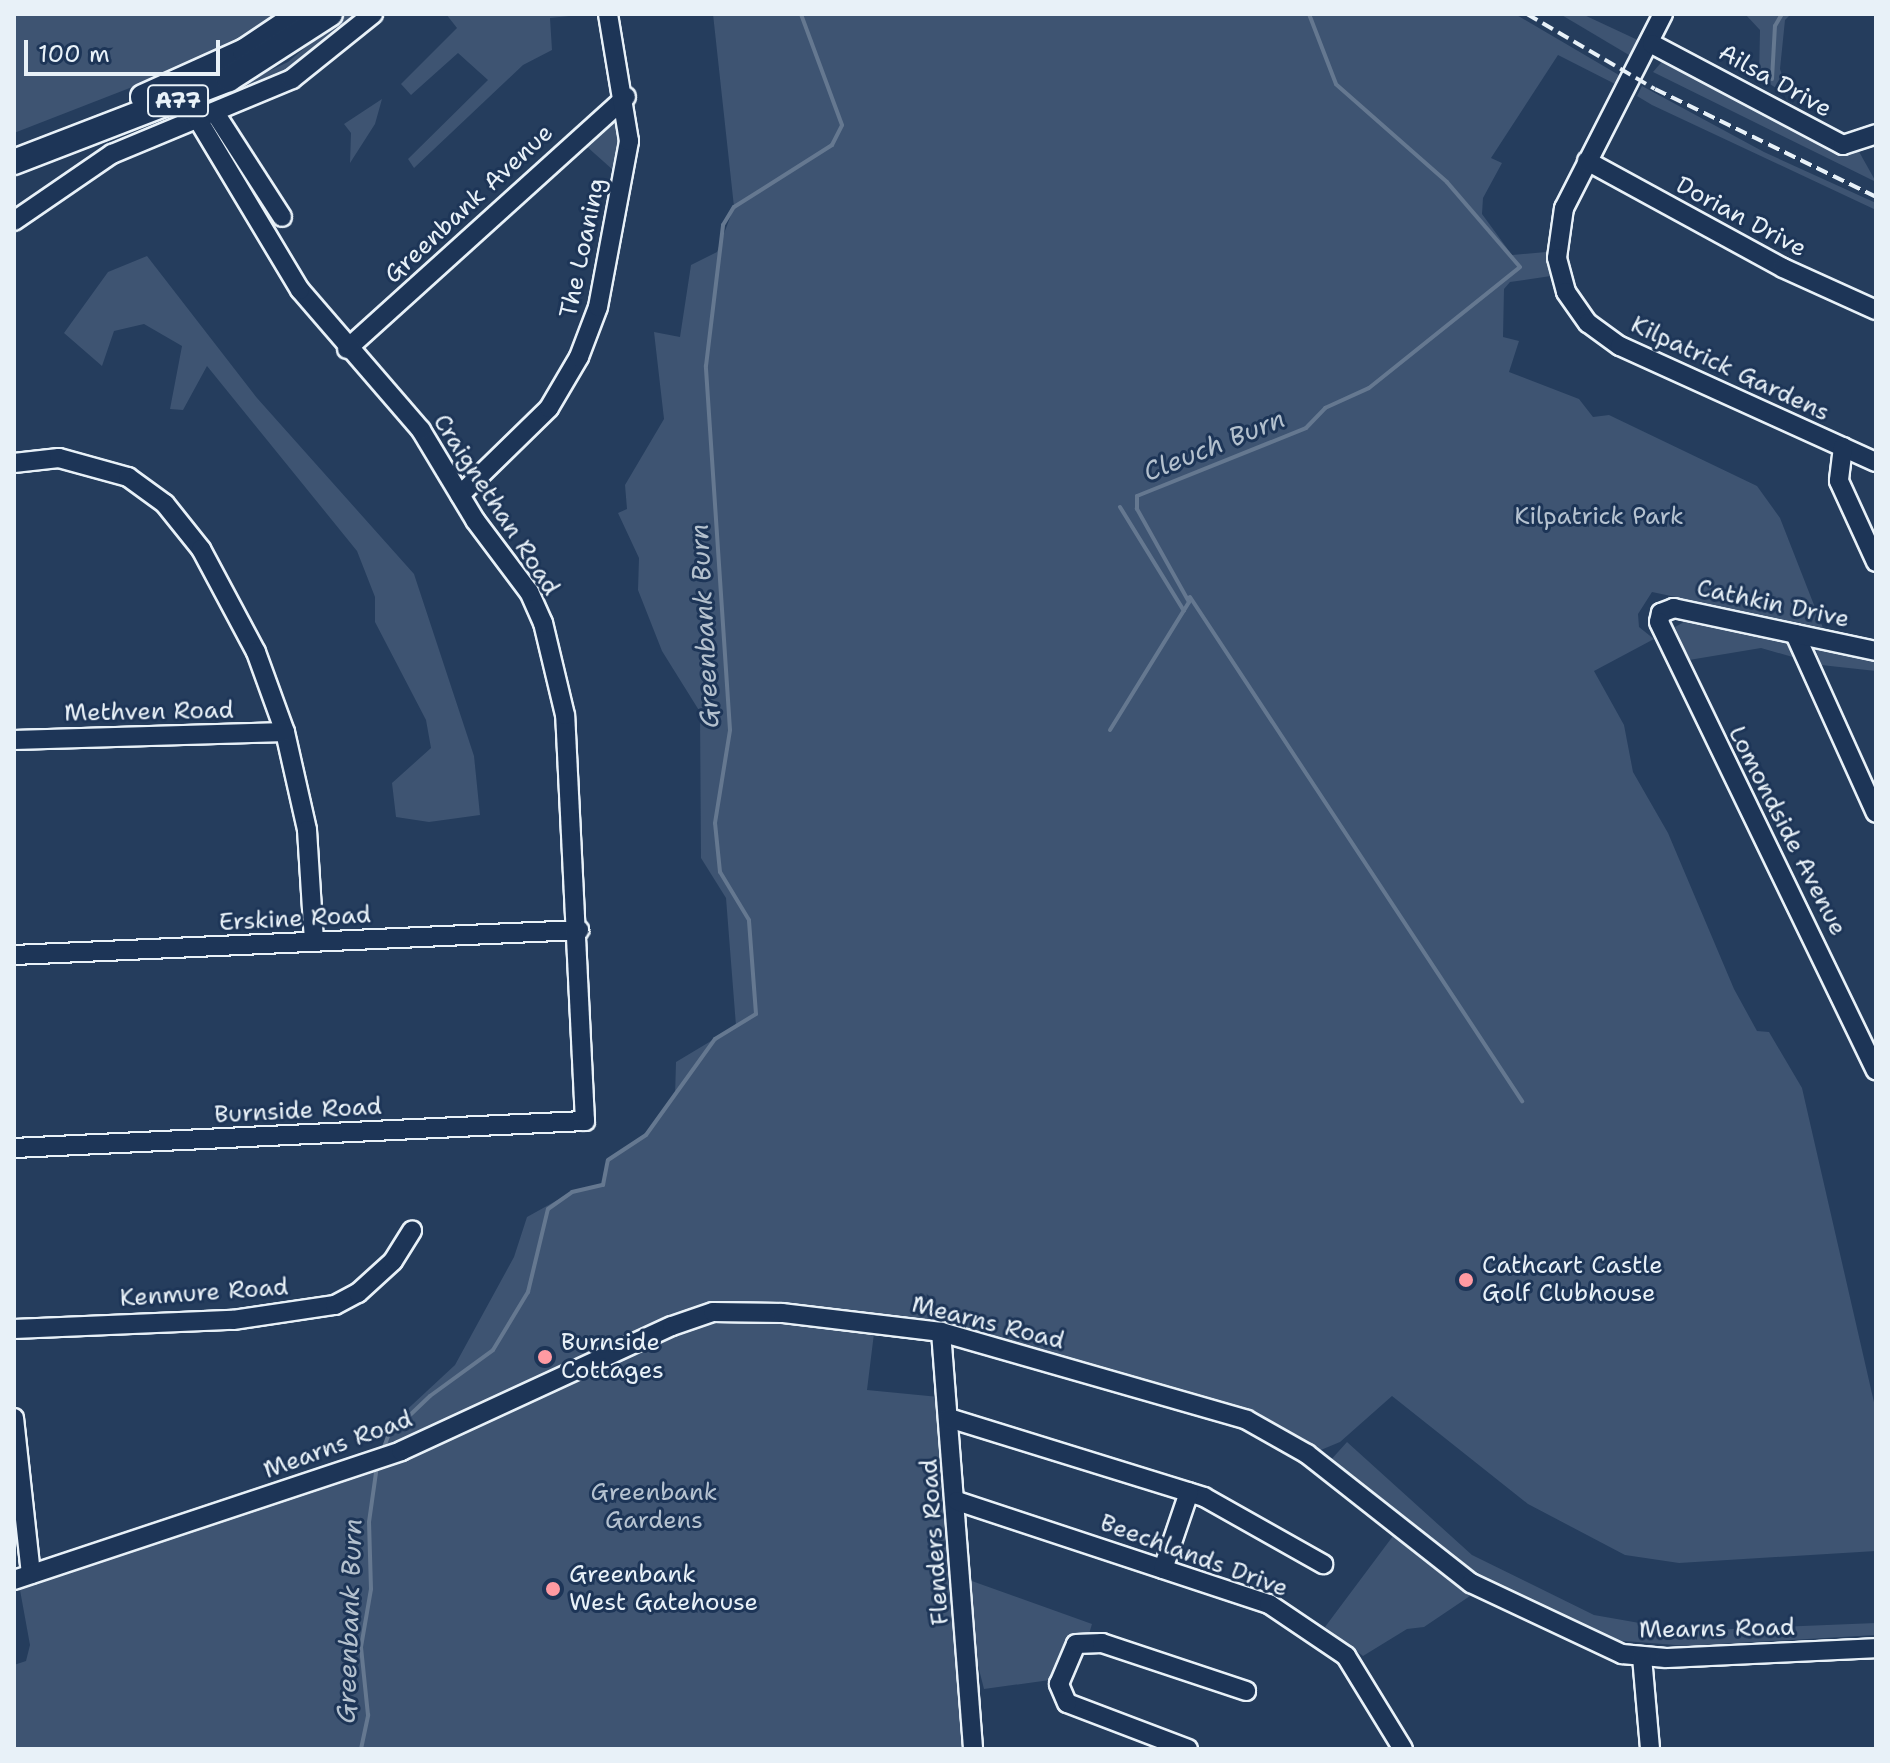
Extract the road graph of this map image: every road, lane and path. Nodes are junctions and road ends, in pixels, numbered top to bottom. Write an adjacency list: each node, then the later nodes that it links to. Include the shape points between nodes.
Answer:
1 (300, 14): 7 (main road, A77)
2 (330, 14): 7 (main road, A77, via 275,55)
3 (373, 14): 9 (street, via 292,79)
4 (608, 14): 8 (street, The Loaning)
5 (1663, 14): 6 (street, Kilpatrick Gardens)
6 (1652, 44): 11 (street, Ailsa Drive, via 1843,145); 13 (street, Kilpatrick Gardens)
7 (180, 92): 10 (street, Craignethan Road); 12 (main road, A77); 14 (main road, A77)
8 (626, 97): 18 (street, Greenbank Avenue); 22 (street, The Loaning, via 629,141 605,275 579,357 525,437)
9 (217, 116): 10 (street); 15 (street)
10 (197, 122): 16 (street, via 112,154); 18 (street, Craignethan Road, via 300,290)
11 (1876, 134)
12 (14, 146)
13 (1587, 161): 17 (street, Dorian Drive, via 1783,268); 19 (street, Kilpatrick Gardens, via 1564,208 1557,258 1566,292 1588,323 1620,346)
14 (14, 162)
15 (282, 217)
16 (14, 221)
17 (1876, 310)
18 (347, 349): 22 (street, Craignethan Road, via 421,430)
19 (1843, 447): 20 (street, Kilpatrick Gardens); 23 (street, via 1839,481)
20 (1876, 462)
21 (14, 463): 27 (street, via 59,458 105,467 165,504 201,549 240,618)
22 (460, 495): 30 (street, Craignethan Road, via 529,592 553,653 565,715)
23 (1876, 562)
24 (1661, 613): 25 (street, Cathkin Drive, via 1674,608); 33 (street, Lomondside Avenue, via 1662,632)
25 (1795, 634): 26 (street, Cathkin Drive); 29 (street)
26 (1876, 651)
27 (285, 732): 28 (street, Methven Road); 31 (street, via 307,830)
28 (14, 740)
29 (1876, 813)
30 (579, 930): 31 (street, Erskine Road); 34 (street, Craignethan Road)
31 (314, 942): 32 (street, Erskine Road)
32 (14, 955)
33 (1876, 1070)
34 (585, 1121): 35 (street, Burnside Road)
35 (14, 1148)
36 (412, 1230): 37 (street, Kenmure Road, via 393,1261 335,1305 233,1320)
37 (14, 1329)
38 (941, 1332): 40 (street, Flenders Road); 45 (street, Mearns Road, via 782,1313 713,1312 627,1345 380,1459); 47 (street, Mearns Road, via 1265,1428 1492,1596 1604,1648)
39 (14, 1418): 45 (street)
40 (949, 1418): 41 (street); 42 (street, Flenders Road)
41 (1189, 1492): 43 (street); 44 (street)
42 (957, 1501): 44 (street, Beechlands Drive); 50 (street, Flenders Road)
43 (1323, 1564)
44 (1163, 1569): 52 (street, Beechlands Drive, via 1269,1604 1310,1628 1346,1656)
45 (23, 1577)
46 (1876, 1648): 47 (street, Mearns Road)
47 (1642, 1657): 53 (street)
48 (1246, 1691): 49 (street, via 1223,1689 1091,1640 1076,1644 1059,1684 1061,1695)
49 (1145, 1742): 51 (street)
50 (973, 1749)
51 (1188, 1749)
52 (1403, 1749)
53 (1650, 1749)

